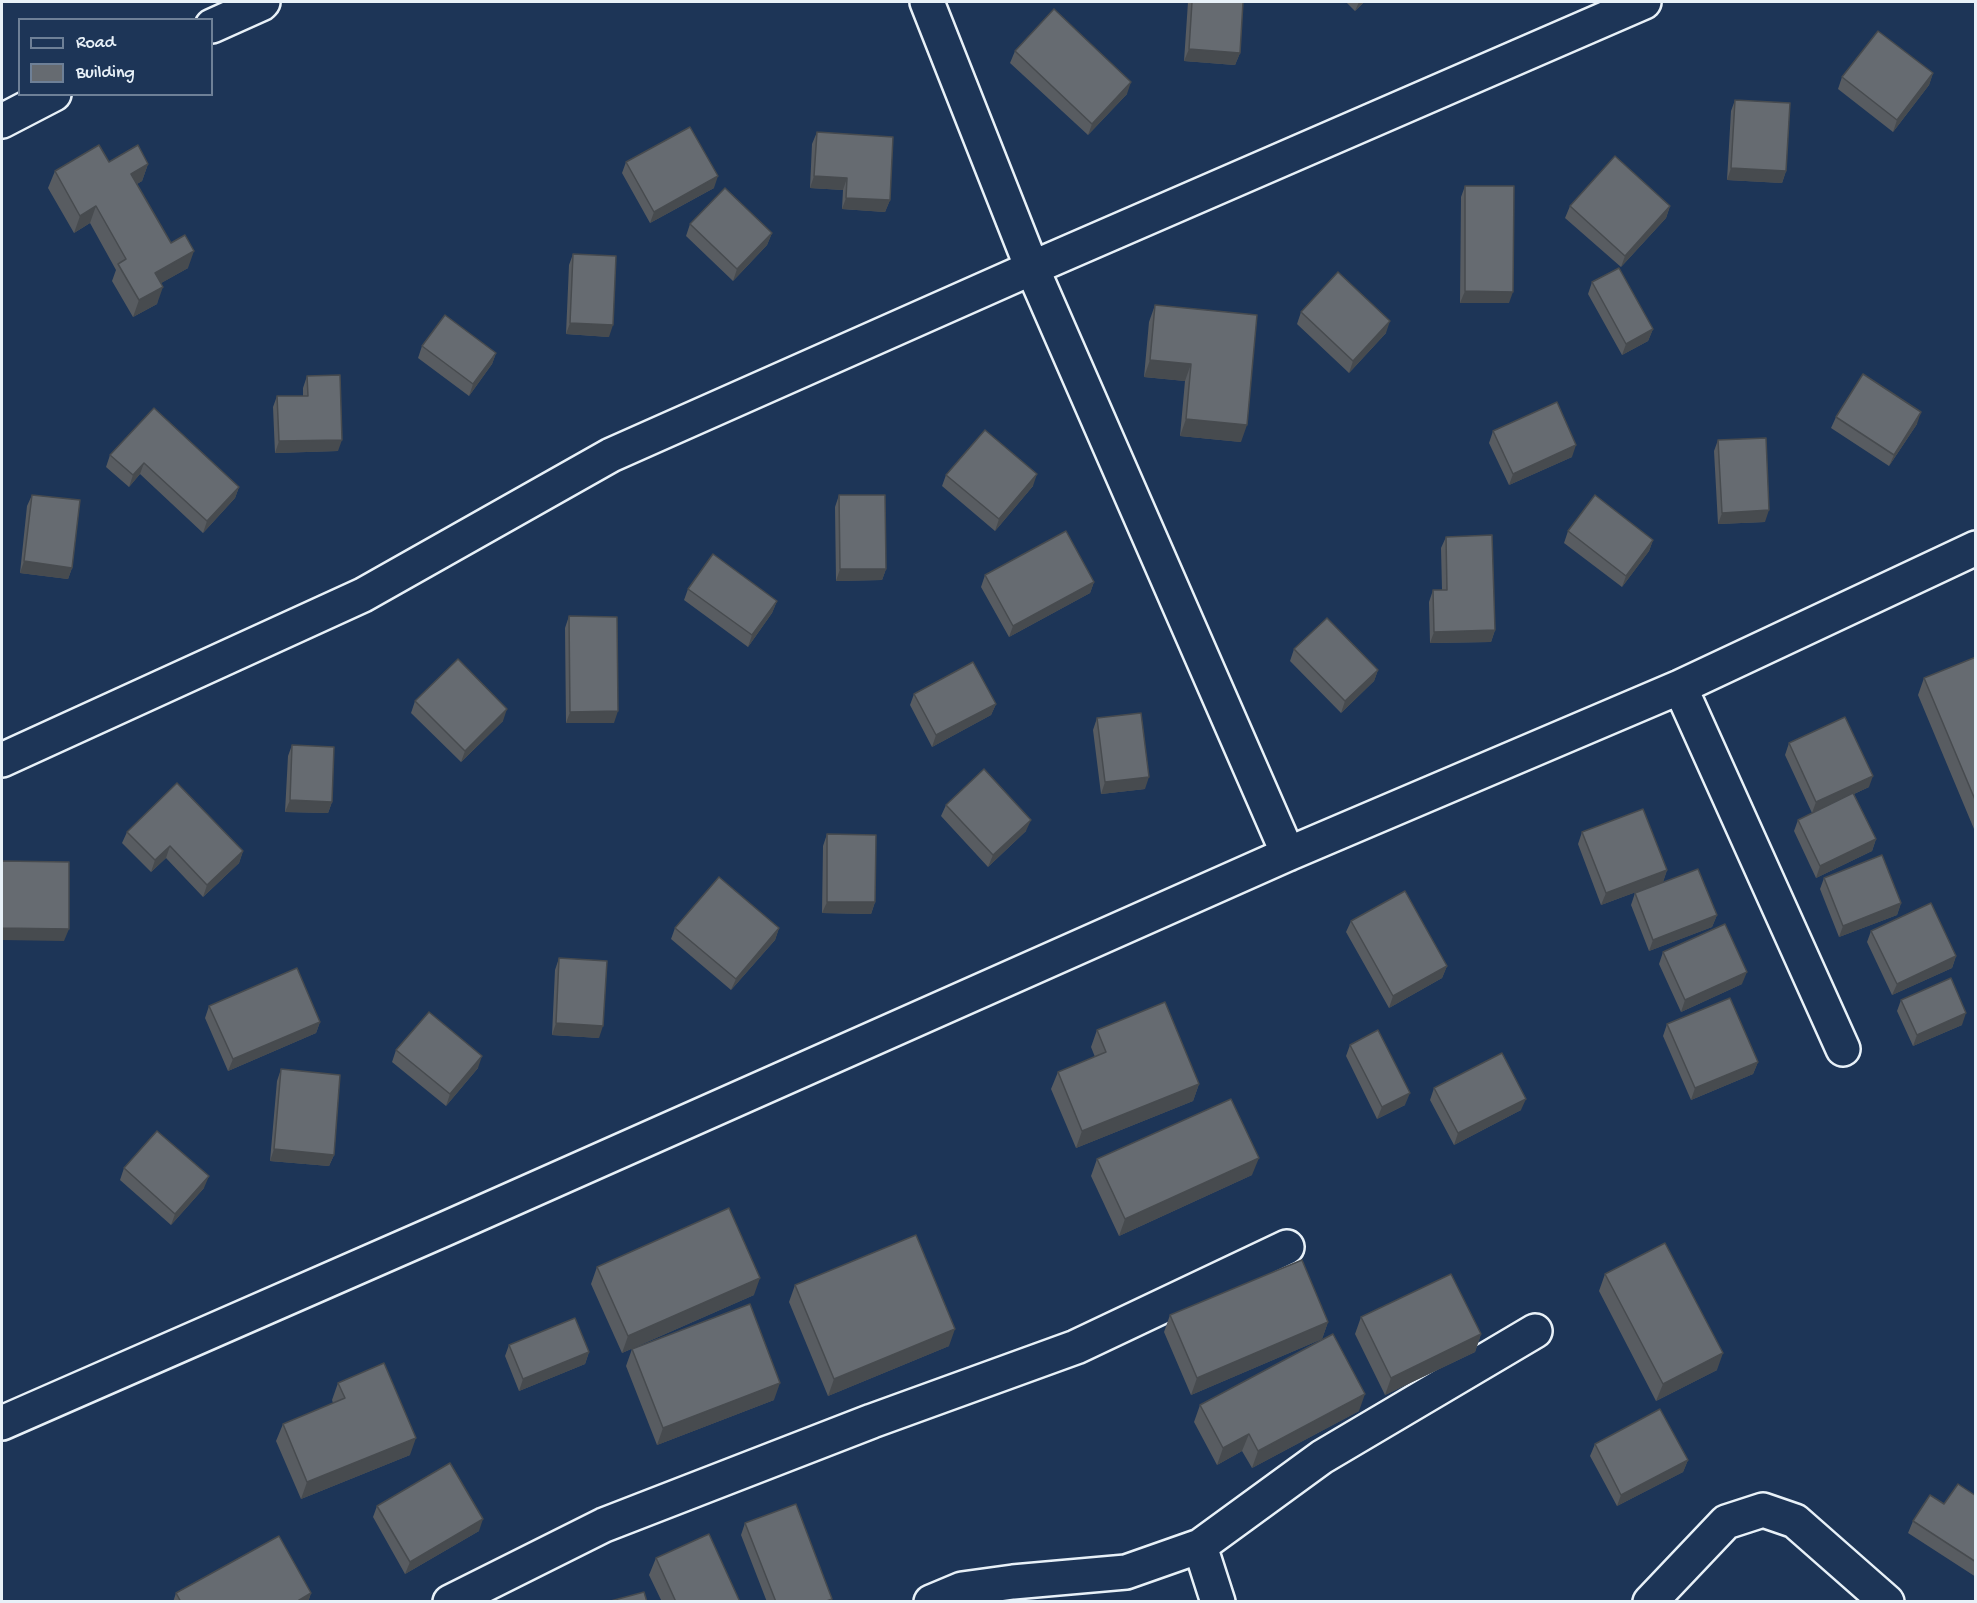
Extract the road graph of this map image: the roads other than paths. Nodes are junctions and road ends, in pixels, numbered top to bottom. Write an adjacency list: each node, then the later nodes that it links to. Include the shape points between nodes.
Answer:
1 (262, 2): 4 (street)
2 (927, 2): 7 (street)
3 (1644, 2): 7 (street)
4 (213, 26)
5 (50, 96): 6 (street)
6 (2, 121)
7 (1032, 268): 10 (street, via 610,455 363,595); 11 (street)
8 (1976, 548): 9 (street)
9 (1680, 687): 11 (street); 12 (street)
10 (2, 760)
11 (1288, 854): 15 (street)
12 (1843, 1050)
13 (1287, 1247): 18 (street, via 1076,1347 604,1525)
14 (1535, 1331): 16 (street, via 1322,1457)
15 (2, 1423)
16 (1200, 1546): 17 (street, via 1126,1572); 20 (street)
17 (1024, 1592): 19 (street, via 962,1589)
18 (450, 1602)
19 (931, 1602)
20 (1218, 1602)
21 (1650, 1602): 22 (street, via 1726,1522 1763,1510 1795,1521)
22 (1887, 1602)

